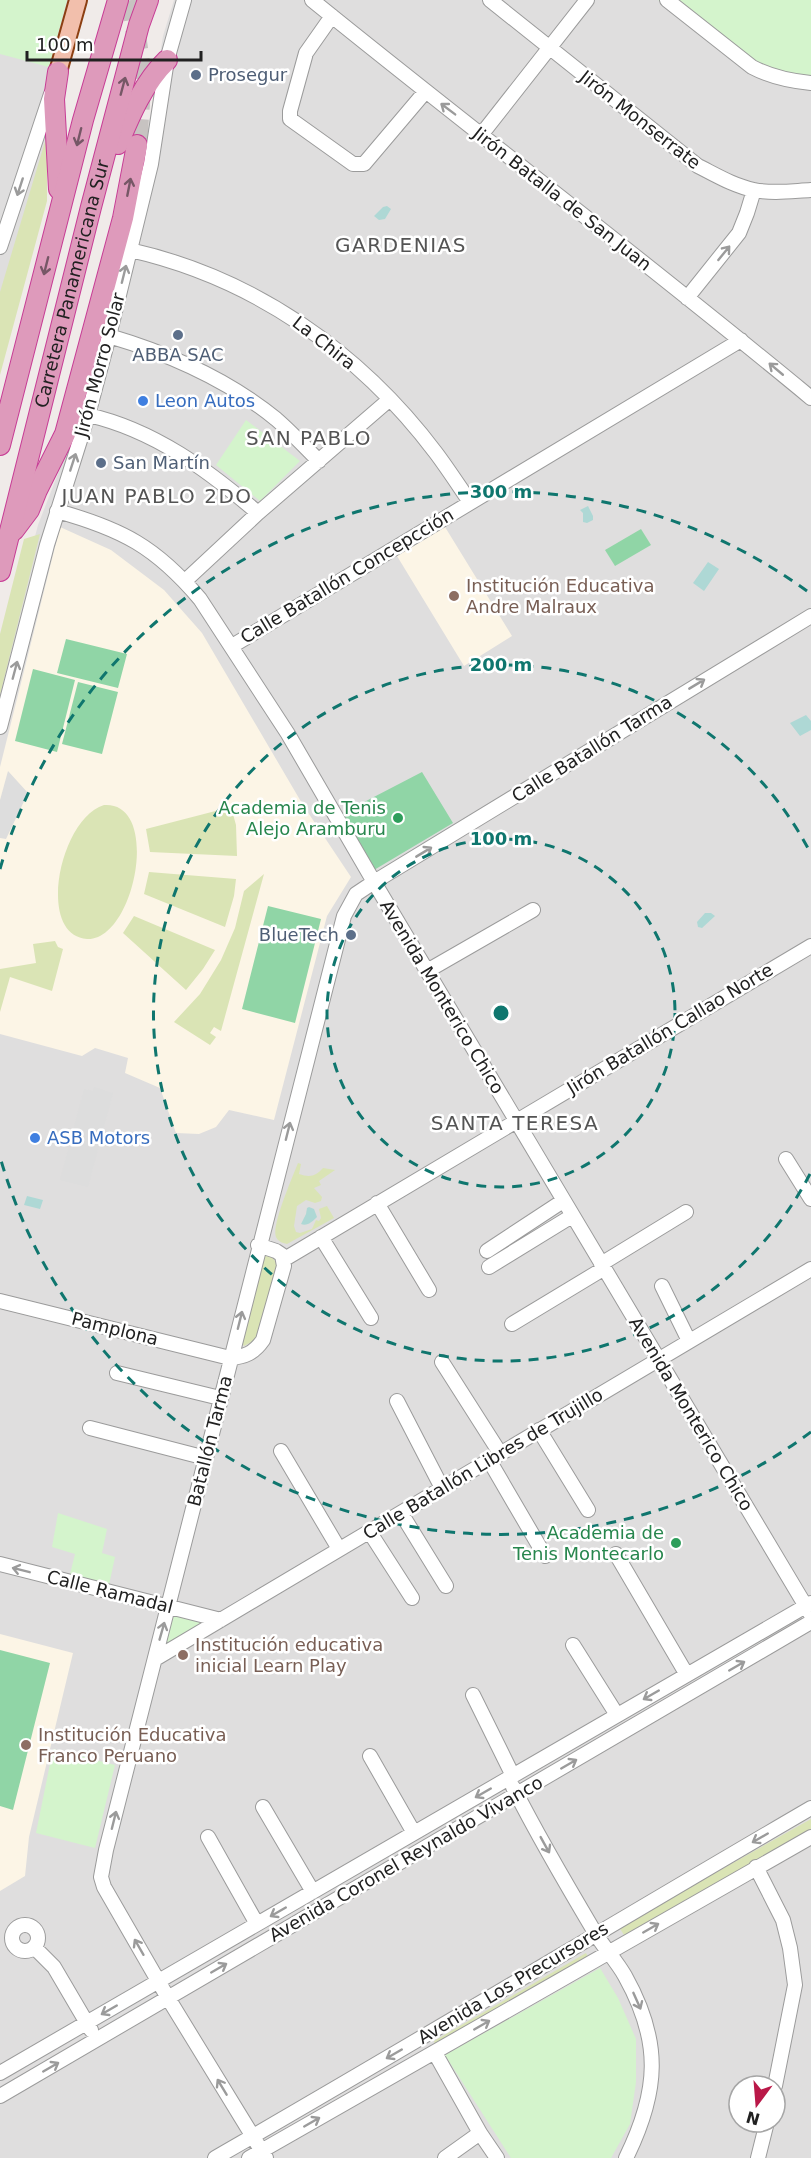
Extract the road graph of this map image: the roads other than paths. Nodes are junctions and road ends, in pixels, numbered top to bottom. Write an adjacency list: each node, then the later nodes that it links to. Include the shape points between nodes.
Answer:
1 (78, 0): 12 (main road)
2 (118, 0): 20 (highway, Carretera Panamericana Sur, one-way to 20)
3 (148, 0): 19 (highway, Carretera Panamericana Sur, one-way to 3)
4 (184, 0): 11 (street, Jirón Morro Solar)
5 (312, 0): 9 (street, Jirón Batalla de San Juan)
6 (490, 0): 10 (street, Jirón Monserrate)
7 (587, 0): 10 (street)
8 (667, 0): 13 (street, via 752,67 782,79)
9 (332, 16): 14 (street, Jirón Batalla de San Juan); 14 (street, via 306,53 290,119 358,166 364,164)
10 (549, 49): 15 (street); 17 (street, Jirón Monserrate, via 698,166)
11 (167, 60): 19 (highway, via 156,70 130,116); 22 (street, Jirón Morro Solar, via 151,164)
12 (58, 72): 20 (highway, via 54,99); 21 (street, one-way to 21)
13 (811, 83)
14 (425, 92): 15 (street, Jirón Batalla de San Juan, one-way to 14)
15 (481, 135): 23 (street, Jirón Batalla de San Juan)
16 (137, 145): 34 (highway, one-way to 16, via 29,510 65,434 123,218)
17 (754, 190): 18 (street, Jirón Monserrate); 23 (street, one-way to 17, via 739,232)
18 (811, 190)
19 (91, 207): 34 (highway, Carretera Panamericana Sur)
20 (60, 210): 29 (highway, Carretera Panamericana Sur, one-way to 29)
21 (0, 247)
22 (130, 250): 24 (street, Jirón Morro Solar, one-way to 22); 27 (street, La Chira, via 205,272 252,294 327,342)
23 (687, 298): 25 (street, Jirón Batalla de San Juan)
24 (109, 336): 28 (street, Jirón Morro Solar); 30 (street, via 200,369 249,398 278,420)
25 (741, 340): 26 (street, Jirón Batalla de San Juan, one-way to 25); 31 (street, Calle Batallón Concepcción)
26 (811, 398)
27 (390, 399): 30 (street); 31 (street, La Chira, via 437,454)
28 (88, 415): 32 (street, Jirón Morro Solar, one-way to 28); 33 (street, via 141,433 183,455)
29 (0, 445)
30 (319, 461): 33 (street)
31 (470, 502): 38 (street, Calle Batallón Concepcción)
32 (57, 511): 36 (street, Avenida Monterico Chico, via 122,533 163,560); 39 (street, Jirón Morro Solar, one-way to 32)
33 (258, 513): 36 (street)
34 (9, 537): 35 (highway, Carretera Panamericana Sur)
35 (0, 571)
36 (185, 581): 38 (street, Avenida Monterico Chico)
37 (811, 616): 40 (street, Calle Batallón Tarma, one-way to 37)
38 (232, 646): 40 (street, Avenida Monterico Chico)
39 (0, 727)
40 (374, 882): 43 (street, Avenida Monterico Chico); 52 (street, Batallón Tarma, one-way to 40, via 344,916 356,894)
41 (533, 910): 43 (street)
42 (811, 946): 44 (street, Jirón Batallón Callao Norte)
43 (427, 971): 44 (street, Avenida Monterico Chico)
44 (515, 1120): 47 (street, Avenida Monterico Chico); 48 (street, Jirón Batallón Callao Norte)
45 (786, 1159): 46 (street)
46 (811, 1199)
47 (563, 1201): 50 (street, Avenida Monterico Chico); 53 (street)
48 (377, 1203): 51 (street, Jirón Batallón Callao Norte); 59 (street)
49 (686, 1212): 55 (street)
50 (572, 1216): 55 (street, Avenida Monterico Chico); 56 (street)
51 (321, 1237): 54 (street, Jirón Batallón Callao Norte); 61 (street)
52 (258, 1245): 54 (street, via 276,1251); 64 (street, Batallón Tarma, one-way to 52)
53 (487, 1251)
54 (283, 1260): 64 (street, via 263,1340 250,1354)
55 (602, 1266): 62 (street); 65 (street, Avenida Monterico Chico)
56 (489, 1267)
57 (811, 1269): 63 (street, Calle Batallón Libres de Trujillo)
58 (662, 1286): 63 (street)
59 (429, 1290)
60 (0, 1301): 64 (street, Pamplona)
61 (371, 1318)
62 (512, 1324)
63 (689, 1341): 65 (street, Calle Batallón Libres de Trujillo)
64 (230, 1358): 68 (street, Batallón Tarma)
65 (658, 1359): 71 (street, Calle Batallón Libres de Trujillo); 86 (street, Avenida Monterico Chico)
66 (442, 1362): 73 (street)
67 (117, 1373): 68 (street)
68 (220, 1398): 74 (street, Batallón Tarma)
69 (397, 1401): 75 (street)
70 (90, 1428): 74 (street)
71 (539, 1430): 73 (street, Calle Batallón Libres de Trujillo); 76 (street)
72 (281, 1451): 79 (street)
73 (495, 1457): 75 (street, Calle Batallón Libres de Trujillo); 81 (street)
74 (206, 1458): 85 (street, Batallón Tarma)
75 (442, 1488): 77 (street, Calle Batallón Libres de Trujillo)
76 (588, 1510)
77 (401, 1513): 78 (street, Calle Batallón Libres de Trujillo); 83 (street)
78 (369, 1532): 79 (street, Calle Batallón Libres de Trujillo); 84 (street)
79 (339, 1549): 87 (street, Calle Batallón Libres de Trujillo)
80 (616, 1554): 91 (street)
81 (545, 1556)
82 (0, 1564): 85 (street, Calle Ramadal, one-way to 82)
83 (446, 1586)
84 (412, 1598)
85 (169, 1607): 87 (street, Calle Ramadal); 90 (street, Batallón Tarma, one-way to 85)
86 (810, 1608): 91 (street, Avenida Coronel Reynaldo Vivanco)
87 (221, 1620): 90 (street, Calle Batallón Libres de Trujillo)
88 (811, 1622): 96 (street, Avenida Coronel Reynaldo Vivanco, one-way to 88)
89 (573, 1645): 93 (street)
90 (154, 1659): 110 (street, Batallón Tarma, one-way to 90, via 101,1877)
91 (687, 1675): 93 (street, Avenida Coronel Reynaldo Vivanco, one-way to 93)
92 (473, 1695): 95 (street)
93 (617, 1715): 95 (street, Avenida Coronel Reynaldo Vivanco)
94 (370, 1756): 99 (street)
95 (510, 1777): 96 (street); 99 (street, Avenida Coronel Reynaldo Vivanco, one-way to 99)
96 (516, 1794): 105 (street, Avenida Coronel Reynaldo Vivanco); 107 (street, one-way to 107)
97 (263, 1808): 104 (street)
98 (811, 1808): 107 (street, Avenida Los Precursores, one-way to 107)
99 (414, 1833): 103 (street, Avenida Coronel Reynaldo Vivanco)
100 (208, 1837): 106 (street)
101 (811, 1837): 102 (street, Avenida Los Precursores)
102 (756, 1867): 109 (street, Avenida Los Precursores, one-way to 102); 116 (street, via 783,1920 795,1984)
103 (336, 1878): 104 (street, Avenida Coronel Reynaldo Vivanco); 105 (street)
104 (313, 1892): 106 (street, Avenida Coronel Reynaldo Vivanco, one-way to 106)
105 (345, 1894): 111 (street, Avenida Coronel Reynaldo Vivanco, one-way to 105)
106 (257, 1924): 110 (street, Avenida Coronel Reynaldo Vivanco)
107 (595, 1933): 109 (street); 120 (street, Avenida Los Precursores, one-way to 120)
108 (34, 1947): 112 (street, via 54,1967)
109 (608, 1952): 114 (street, Avenida Los Precursores, one-way to 109); 126 (street, one-way to 126, via 637,1999 652,2052 651,2090)
110 (159, 1981): 111 (street, Batallón Tarma); 112 (street, Avenida Coronel Reynaldo Vivanco, one-way to 112)
111 (168, 1998): 113 (street, Avenida Coronel Reynaldo Vivanco); 120 (street, Batallón Tarma, one-way to 111)
112 (87, 2023): 113 (street); 115 (street, Avenida Coronel Reynaldo Vivanco)
113 (97, 2040): 117 (street, Avenida Coronel Reynaldo Vivanco, one-way to 113)
114 (435, 2052): 118 (street); 121 (street, Avenida Los Precursores, one-way to 114)
115 (0, 2073)
116 (777, 2074)
117 (0, 2096)
118 (480, 2133): 124 (street); 125 (street)
119 (764, 2134): 127 (street)
120 (252, 2137): 121 (street); 122 (street, Avenida Los Precursores)
121 (264, 2155): 123 (street, Avenida Los Precursores)
122 (215, 2158)
123 (249, 2158)
124 (445, 2158)
125 (497, 2158)
126 (626, 2158)
127 (758, 2158)

